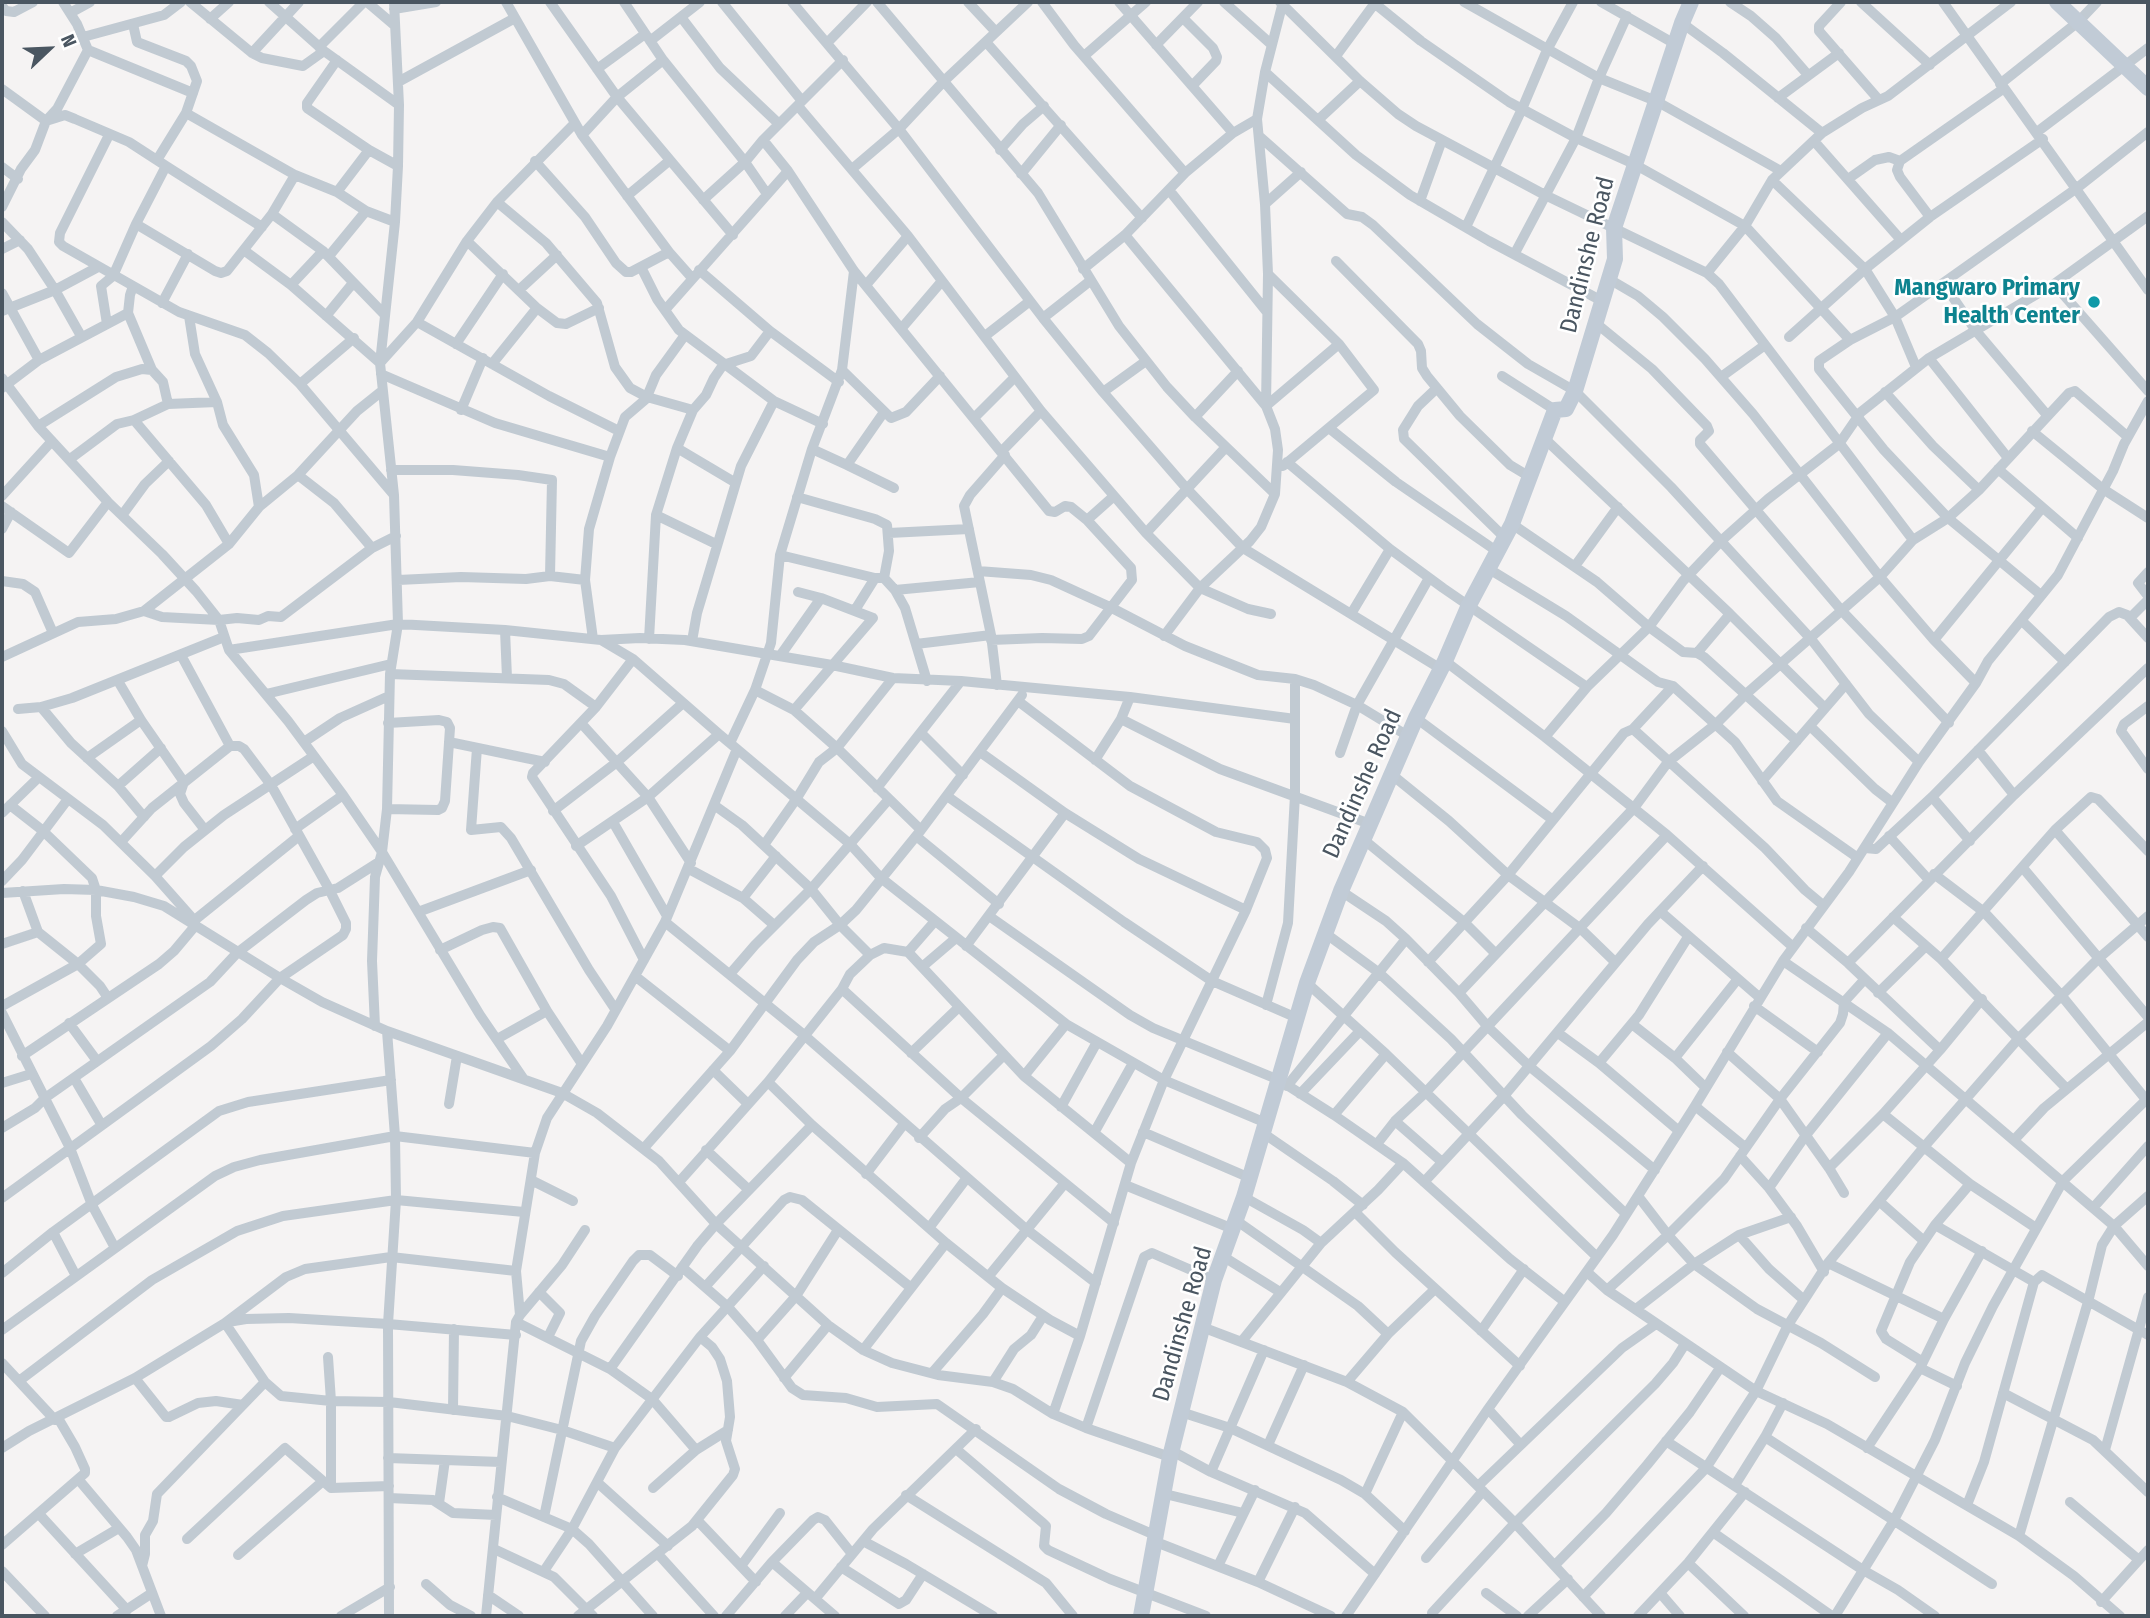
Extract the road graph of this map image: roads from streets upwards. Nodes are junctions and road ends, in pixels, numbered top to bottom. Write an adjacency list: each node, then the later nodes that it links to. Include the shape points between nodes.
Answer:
1 (33, 2): 40 (street, via 15,12)
2 (63, 2): 41 (street)
3 (90, 2): 41 (street)
4 (181, 2): 51 (street, via 164,15)
5 (190, 2): 48 (street)
6 (229, 2): 48 (street)
7 (269, 2): 42 (street)
8 (299, 2): 42 (street)
9 (366, 2): 52 (street); 63 (street)
10 (436, 2): 39 (street)
11 (506, 2): 46 (street)
12 (550, 2): 75 (street)
13 (624, 2): 56 (street)
14 (700, 2): 45 (street)
15 (722, 2): 91 (street)
16 (792, 2): 57 (street)
17 (867, 2): 57 (street)
18 (877, 2): 80 (street)
19 (968, 2): 53 (street)
20 (1028, 2): 53 (street)
21 (1042, 2): 68 (street)
22 (1119, 2): 43 (street)
23 (1146, 2): 43 (street)
24 (1198, 2): 47 (street)
25 (1224, 2): 61 (street)
26 (1282, 2): 61 (street); 69 (street)
27 (1374, 2): 69 (street); 94 (street, via 1466,75)
28 (1464, 2): 65 (street)
29 (1573, 2): 65 (street)
30 (1601, 2): 44 (street)
31 (1691, 2): 50 (street, Dandinshe Road)
32 (1730, 2): 77 (street, via 1776,38)
33 (1841, 2): 67 (street, via 1818,29)
34 (1861, 2): 74 (street)
35 (1943, 2): 55 (street)
36 (2011, 2): 55 (street)
37 (2057, 2): 49 (street)
38 (2097, 2): 49 (street)
39 (394, 5): 52 (street)
40 (2, 6)
41 (70, 13): 54 (street)
42 (284, 16): 63 (street); 66 (street)
43 (1132, 16): 60 (street); 68 (street)
44 (1627, 16): 59 (street); 78 (street)
45 (681, 17): 56 (street); 100 (street, via 720,68)
46 (515, 18): 81 (street); 99 (street)
47 (1183, 18): 60 (street); 82 (street, via 1217,57)
48 (210, 19): 66 (street)
49 (2078, 22): 73 (street); 83 (street)
50 (1682, 23): 59 (street, Dandinshe Road); 88 (street)
51 (133, 24): 54 (street); 86 (street, via 137,42 191,66 197,81)
52 (394, 25): 81 (street)
53 (996, 32): 58 (street)
54 (83, 37): 64 (street)
55 (1967, 37): 74 (street); 83 (street)
56 (647, 38): 71 (street); 75 (street)
57 (828, 42): 72 (street)
58 (986, 42): 80 (street); 93 (street)
59 (1675, 44): 90 (street, Dandinshe Road)
60 (1156, 45): 82 (street)
61 (1272, 45): 76 (street)
62 (2148, 48): 73 (street)
63 (321, 49): 66 (street, via 303,66); 70 (street)
64 (88, 50): 86 (street); 98 (street)
65 (1547, 50): 78 (street); 94 (street)
66 (252, 52)
67 (1839, 53): 77 (street); 89 (street)
68 (1084, 56): 128 (street)
69 (1336, 57): 79 (street)
70 (337, 60): 92 (street); 113 (street, via 307,108)
71 (663, 60): 87 (street); 118 (street)
72 (843, 60): 91 (street); 102 (street)
73 (2123, 64): 84 (street); 107 (street)
74 (1930, 65): 89 (street)
75 (597, 69): 87 (street)
76 (1265, 72): 96 (street); 97 (street)
77 (1808, 75): 88 (street)
78 (1599, 78): 90 (street); 110 (street)
79 (1360, 80): 97 (street); 112 (street, via 1398,114)
80 (944, 81): 102 (street); 114 (street)
81 (398, 82): 92 (street)
82 (1192, 86): 104 (street)
83 (2002, 87): 107 (street); 117 (street)
84 (2148, 88)
85 (2, 89): 98 (street)
86 (193, 93): 95 (street)
87 (617, 97): 106 (street); 116 (street)
88 (1778, 98): 109 (street)
89 (1879, 100): 109 (street)
90 (1656, 101): 120 (street, Dandinshe Road); 126 (street)
91 (800, 103): 100 (street); 124 (street)
92 (399, 104): 121 (street)
93 (1044, 106): 101 (street); 114 (street)
94 (1522, 109): 110 (street); 123 (street)
95 (186, 113): 119 (street); 130 (street)
96 (1257, 120): 104 (street); 108 (street)
97 (1318, 120): 141 (street, via 1356,155)
98 (46, 121): 105 (street, via 65,115); 131 (street)
99 (575, 123): 106 (street); 115 (street)
100 (779, 124): 111 (street)
101 (1061, 125): 129 (street); 149 (street)
102 (899, 129): 124 (street); 195 (street)
103 (2148, 132): 134 (street)
104 (1233, 133): 128 (street)
105 (108, 135): 119 (street); 172 (street, via 59,238 63,246)
106 (582, 135): 139 (street)
107 (2040, 135): 134 (street); 147 (street)
108 (1259, 136): 127 (street); 143 (street)
109 (1818, 137): 126 (street); 132 (street)
110 (1576, 138): 120 (street); 138 (street)
111 (763, 140): 118 (street); 125 (street)
112 (1442, 141): 123 (street); 141 (street)
113 (369, 150): 121 (street); 136 (street)
114 (1000, 150): 129 (street)
115 (536, 161): 142 (street); 173 (street, via 620,268 626,272)
116 (669, 161): 139 (street); 140 (street)
117 (1900, 161): 132 (street, via 1881,158); 147 (street, via 1900,177)
118 (745, 162): 137 (street); 140 (street)
119 (162, 163): 152 (street); 154 (street)
120 (1634, 164): 153 (street); 156 (street, Dandinshe Road)
121 (398, 166): 151 (street)
122 (2, 167): 131 (street)
123 (1495, 167): 138 (street); 155 (street)
124 (852, 169): 159 (street)
125 (788, 171): 137 (street); 176 (street)
126 (1781, 171): 133 (street)
127 (1301, 172): 143 (street); 244 (street, via 1348,214 1373,225 1477,324 1528,364)
128 (1185, 173): 135 (street)
129 (1021, 174): 174 (street, via 1052,215)
130 (295, 175): 136 (street); 146 (street)
131 (18, 179): 144 (street)
132 (1847, 179): 161 (street)
133 (1772, 180): 153 (street); 175 (street)
134 (2077, 188): 162 (street); 186 (street)
135 (1169, 190): 149 (street); 203 (street)
136 (337, 192): 145 (street)
137 (767, 194): 157 (street)
138 (1545, 195): 156 (street); 167 (street)
139 (627, 196): 166 (street)
140 (704, 200): 157 (street)
141 (1420, 201): 155 (street)
142 (498, 202): 163 (street); 170 (street)
143 (1265, 204): 180 (street)
144 (2, 207)
145 (366, 211): 151 (street); 169 (street)
146 (272, 214): 154 (street); 169 (street)
147 (1930, 216): 161 (street)
148 (2148, 216): 162 (street)
149 (1142, 218): 158 (street)
150 (2, 222): 160 (street)
151 (395, 222): 205 (street)
152 (136, 225): 168 (street); 181 (street)
153 (1745, 226): 177 (street); 200 (street)
154 (262, 227): 165 (street)
155 (1466, 228): 167 (street)
156 (1614, 228): 177 (street); 182 (street, Dandinshe Road, via 1615,259)
157 (733, 235): 179 (street)
158 (1125, 235): 174 (street); 234 (street)
159 (908, 236): 183 (street); 189 (street)
160 (20, 240): 164 (street); 191 (street)
161 (1901, 240): 175 (street)
162 (2114, 240): 187 (street); 193 (street)
163 (467, 241): 178 (street); 210 (street)
164 (2, 249)
165 (245, 251): 168 (street, via 221,273); 188 (street)
166 (669, 252): 173 (street); 179 (street)
167 (1515, 253): 196 (street)
168 (188, 254): 197 (street)
169 (326, 254): 185 (street); 188 (street)
170 (557, 255): 192 (street); 199 (street)
171 (1336, 261): 242 (street, via 1418,344 1422,368)
172 (98, 267): 181 (street); 191 (street)
173 (641, 267): 202 (street)
174 (1083, 269): 184 (street)
175 (1865, 269): 200 (street); 209 (street)
176 (854, 271): 189 (street); 233 (street)
177 (1707, 273): 224 (street)
178 (503, 274): 192 (street); 222 (street)
179 (696, 274): 202 (street); 214 (street)
180 (1268, 274): 203 (street); 223 (street)
181 (113, 276): 190 (street); 211 (street, via 101,286)
182 (1609, 279): 196 (street, Dandinshe Road); 237 (street, via 1663,317)
183 (942, 281): 213 (street); 218 (street)
184 (1090, 281): 208 (street); 227 (street)
185 (353, 283): 205 (street); 207 (street)
186 (1943, 283): 209 (street); 215 (street)
187 (2054, 284): 215 (street); 246 (street)
188 (291, 285): 207 (street)
189 (866, 285): 213 (street)
190 (133, 286): 197 (street); 204 (street)
191 (55, 289): 201 (street); 217 (street)
192 (519, 290): 198 (street)
193 (2148, 290)
194 (2, 293): 201 (street)
195 (1030, 301): 208 (street); 218 (street)
196 (1602, 301): 212 (street, Dandinshe Road)
197 (162, 303): 206 (street)
198 (537, 308): 199 (street, via 566,324); 228 (street)
199 (599, 308): 248 (street, via 615,367 630,388)
200 (1820, 308): 219 (street); 221 (street)
201 (7, 309): 226 (street)
202 (665, 310): 216 (street)
203 (1267, 312): 253 (street)
204 (128, 313): 211 (street); 232 (street)
205 (384, 314): 231 (street)
206 (189, 316): 241 (street, via 245,335); 251 (street, via 195,354)
207 (326, 316): 220 (street)
208 (1043, 317): 247 (street)
209 (1895, 317): 221 (street); 230 (street)
210 (417, 322): 222 (street); 231 (street)
211 (107, 324): 217 (street)
212 (1597, 324): 244 (street, Dandinshe Road); 305 (street, via 1652,369 1707,426 1709,431 1700,444)
213 (901, 329): 235 (street)
214 (771, 331): 229 (street, via 751,356); 239 (street)
215 (1976, 331): 225 (street); 259 (street)
216 (685, 335): 229 (street); 248 (street, via 656,375)
217 (81, 336): 226 (street)
218 (985, 336): 238 (street)
219 (1790, 337)
220 (354, 338): 231 (street); 241 (street)
221 (1850, 340): 261 (street, via 1818,364)
222 (456, 344): 228 (street)
223 (1339, 344): 253 (street); 266 (street, via 1374,390)
224 (1765, 345): 237 (street); 273 (street)
225 (1929, 358): 230 (street); 279 (street)
226 (39, 360): 240 (street)
227 (1146, 360): 247 (street); 260 (street)
228 (487, 361): 254 (street); 267 (street)
229 (723, 365): 249 (street); 255 (street)
230 (1916, 367): 245 (street)
231 (381, 369): 243 (street); 254 (street)
232 (152, 370): 252 (street, via 163,382); 265 (street, via 116,377)
233 (842, 370): 239 (street); 258 (street)
234 (1238, 371): 253 (street); 260 (street)
235 (940, 376): 258 (street, via 906,412 891,418); 262 (street)
236 (1502, 376): 256 (street)
237 (1721, 377): 287 (street)
238 (1014, 378): 257 (street); 262 (street)
239 (839, 382): 264 (street)
240 (3, 384): 265 (street)
241 (300, 384): 269 (street)
242 (1437, 388): 289 (street, via 1502,457); 316 (street, via 1403,430 1404,439)
243 (382, 391): 269 (street); 285 (street)
244 (1575, 391): 256 (street, Dandinshe Road, via 1566,410); 319 (street)
245 (1885, 391): 261 (street); 294 (street)
246 (2148, 391)
247 (1103, 392): 292 (street)
248 (647, 397): 255 (street); 267 (street, via 625,417)
249 (774, 401): 264 (street); 290 (street)
250 (2148, 401): 270 (street)
251 (217, 402): 252 (street); 301 (street, via 223,425 254,475)
252 (168, 404): 263 (street)
253 (1266, 406): 286 (street, via 1275,429)
254 (461, 410): 278 (street)
255 (693, 410): 274 (street)
256 (1555, 410): 271 (street, Dandinshe Road)
257 (1041, 411): 277 (street); 298 (street)
258 (884, 412): 283 (street)
259 (2047, 415): 268 (street); 270 (street, via 2075,391)
260 (1195, 417): 275 (street)
261 (1857, 417): 273 (street); 308 (street)
262 (974, 418): 277 (street)
263 (134, 420): 280 (street, via 117,424); 281 (street)
264 (823, 424): 276 (street)
265 (38, 426): 272 (street)
266 (1329, 428): 282 (street); 316 (street, via 1396,482)
267 (619, 431): 278 (street)
268 (2032, 431): 279 (street); 293 (street)
269 (340, 432): 288 (street); 296 (street)
270 (2128, 437): 293 (street)
271 (1545, 439): 289 (street, Dandinshe Road); 302 (street)
272 (52, 441): 280 (street); 297 (street)
273 (1839, 443): 287 (street); 318 (street)
274 (677, 447): 290 (street); 307 (street)
275 (1226, 447): 292 (street); 295 (street)
276 (812, 449): 283 (street); 299 (street)
277 (1003, 453): 310 (street, via 1049,511 1068,505); 312 (street, via 965,502)
278 (610, 457): 338 (street, via 589,529)
279 (2008, 458): 284 (street)
280 (70, 459): 300 (street)
281 (169, 461): 306 (street); 320 (street, via 206,505)
282 (1287, 462): 286 (street); 324 (street)
283 (847, 465): 291 (street)
284 (1998, 469): 294 (street); 303 (street)
285 (391, 470): 296 (street); 330 (street, via 453,470 552,480)
286 (1277, 472): 295 (street)
287 (1800, 473): 305 (street); 333 (street)
288 (298, 475): 301 (street); 322 (street, via 334,503)
289 (1530, 477): 316 (street, Dandinshe Road)
290 (736, 483): 321 (street)
291 (894, 488)
292 (1187, 489): 314 (street); 323 (street)
293 (2104, 489): 309 (street); 317 (street)
294 (1979, 490): 308 (street)
295 (1275, 494): 323 (street, via 1261,527)
296 (394, 495): 315 (street)
297 (2, 496)
298 (1114, 496): 310 (street); 314 (street)
299 (797, 497): 313 (street, via 883,521); 325 (street)
300 (108, 502): 304 (street, via 69,553); 306 (street)
301 (259, 507): 320 (street)
302 (1618, 507): 327 (street); 332 (street)
303 (2042, 508): 317 (street); 326 (street)
304 (6, 509): 311 (street)
305 (1754, 510): 319 (street); 350 (street)
306 (123, 514): 336 (street)
307 (656, 515): 321 (street); 365 (street)
308 (1948, 518): 318 (street); 326 (street)
309 (2148, 518)
310 (1087, 520): 347 (street, via 1133,574 1129,586)
311 (2, 529)
312 (969, 529): 313 (street); 331 (street)
313 (889, 533): 334 (street)
314 (1146, 533): 340 (street)
315 (396, 536): 322 (street); 337 (street)
316 (1505, 538): 327 (street); 328 (street, Dandinshe Road)
317 (2078, 538): 343 (street)
318 (1913, 540): 333 (street)
319 (1721, 541): 332 (street); 366 (street)
320 (229, 544): 336 (street)
321 (716, 544): 369 (street)
322 (372, 548): 355 (street, via 281,617)
323 (1243, 548): 340 (street); 352 (street)
324 (1390, 549): 335 (street); 352 (street)
325 (780, 555): 334 (street); 375 (street)
326 (2000, 561): 343 (street); 368 (street)
327 (1575, 566): 358 (street)
328 (1489, 569): 346 (street, Dandinshe Road); 376 (street)
329 (2148, 572): 345 (street, via 2138,583)
330 (551, 576): 337 (street); 338 (street)
331 (979, 576): 341 (street); 347 (street, via 1031,575); 363 (street)
332 (1689, 577): 353 (street); 358 (street)
333 (1880, 577): 350 (street); 368 (street)
334 (880, 578): 341 (street); 348 (street)
335 (1429, 578): 346 (street); 370 (street)
336 (186, 579): 349 (street); 355 (street)
337 (398, 580): 357 (street)
338 (585, 580): 367 (street)
339 (2, 582): 360 (street, via 23,584 35,592)
340 (1200, 588): 351 (street); 361 (street)
341 (895, 590): 371 (street)
342 (798, 592): 344 (street)
343 (2041, 596): 356 (street)
344 (821, 598): 348 (street); 375 (street)
345 (2148, 598): 354 (street)
346 (1469, 605): 381 (street, Dandinshe Road); 396 (street)
347 (1110, 607): 361 (street); 363 (street, via 1094,631 1082,639)
348 (855, 610): 380 (street, via 872,620)
349 (144, 611): 355 (street, via 162,617); 360 (street, via 78,622)
350 (1842, 611): 366 (street); 417 (street)
351 (1271, 614)
352 (1351, 614): 370 (street)
353 (1730, 614): 373 (street); 382 (street)
354 (2130, 618): 364 (street); 379 (street, via 2119,612 2109,617)
355 (219, 620): 362 (street)
356 (2022, 621): 379 (street); 391 (street)
357 (398, 624): 359 (street); 372 (street); 384 (street)
358 (1649, 627): 373 (street, via 1683,653); 376 (street)
359 (505, 631): 367 (street); 385 (street)
360 (52, 633): 377 (street)
361 (1164, 636): 387 (street, via 1258,675)
362 (224, 637): 372 (street); 374 (street)
363 (991, 638): 371 (street); 393 (street)
364 (2148, 638)
365 (649, 639): 367 (street); 369 (street)
366 (1811, 639): 382 (street); 392 (street)
367 (597, 640): 378 (street)
368 (1934, 640): 391 (street)
369 (691, 641): 375 (street)
370 (1394, 642): 381 (street); 404 (street)
371 (916, 644): 389 (street)
372 (229, 650): 398 (street)
373 (1697, 653): 399 (street)
374 (181, 655): 388 (street); 429 (street)
375 (774, 655): 380 (street); 397 (street)
376 (1620, 655): 394 (street, via 1658,682); 396 (street)
377 (2, 657)
378 (634, 659): 403 (street); 407 (street)
379 (2064, 662): 434 (street)
380 (832, 665): 386 (street); 410 (street)
381 (1443, 665): 411 (street, Dandinshe Road); 425 (street)
382 (1780, 666): 399 (street); 408 (street)
383 (2148, 668): 456 (street)
384 (391, 669): 385 (street); 398 (street); 400 (street)
385 (507, 678): 407 (street, via 565,684)
386 (893, 678): 389 (street); 433 (street)
387 (1295, 679): 404 (street); 413 (street)
388 (118, 681): 406 (street); 414 (street)
389 (927, 681): 390 (street)
390 (961, 681): 393 (street); 422 (street)
391 (1976, 683): 417 (street)
392 (1846, 684): 408 (street); 443 (street, via 1869,714)
393 (997, 685): 395 (street)
394 (1673, 686): 418 (street); 420 (street)
395 (1028, 687): 401 (street); 402 (street)
396 (1587, 687): 425 (street)
397 (755, 691): 410 (street); 430 (street)
398 (266, 694): 427 (street)
399 (1746, 694): 418 (street); 426 (street)
400 (389, 696): 415 (street); 427 (street, via 340,718)
401 (1130, 697): 412 (street); 413 (street)
402 (1018, 701): 435 (street); 439 (street)
403 (683, 703): 423 (street); 441 (street)
404 (1357, 705): 424 (street); 436 (street)
405 (2148, 706): 444 (street, via 2121,728)
406 (41, 707): 409 (street); 438 (street)
407 (596, 707): 416 (street)
408 (1825, 708): 419 (street)
409 (18, 709)
410 (794, 709): 433 (street)
411 (1416, 718): 424 (street, Dandinshe Road); 471 (street)
412 (1121, 719): 439 (street); 455 (street, via 1220,769)
413 (1295, 719): 455 (street)
414 (141, 720): 431 (street); 438 (street)
415 (388, 723): 428 (street, via 444,721 450,728); 467 (street)
416 (581, 723): 440 (street); 441 (street)
417 (1949, 723): 443 (street)
418 (1716, 724): 442 (street); 449 (street)
419 (1810, 726): 426 (street); 463 (street)
420 (1633, 729): 442 (street); 446 (street, via 1624,733)
421 (2, 731): 448 (street, via 22,764)
422 (921, 733): 447 (street); 453 (street)
423 (719, 734): 430 (street); 458 (street)
424 (1408, 736): 445 (street, Dandinshe Road)
425 (1545, 737): 446 (street)
426 (1797, 741): 449 (street)
427 (304, 742): 437 (street)
428 (449, 742): 432 (street); 467 (street, via 442,808)
429 (230, 746): 450 (street); 451 (street, via 244,749)
430 (734, 746): 460 (street); 464 (street)
431 (161, 748): 450 (street); 452 (street)
432 (477, 748): 440 (street); 495 (street, via 471,831 503,828)
433 (837, 748): 453 (street); 460 (street, via 819,762)
434 (1978, 750): 456 (street); 459 (street)
435 (980, 752): 447 (street); 469 (street)
436 (1340, 753)
437 (314, 756): 451 (street); 454 (street)
438 (87, 758): 452 (street)
439 (1095, 760): 511 (street, via 1130,786 1205,827 1262,845 1267,858)
440 (545, 762): 468 (street, via 532,777)
441 (617, 762): 458 (street); 468 (street)
442 (1668, 762): 465 (street); 510 (street)
443 (1919, 762): 463 (street)
444 (2148, 769)
445 (1391, 774): 475 (street, Dandinshe Road); 496 (street)
446 (1592, 774): 465 (street); 471 (street)
447 (963, 775): 457 (street)
448 (38, 778): 461 (street); 466 (street)
449 (1762, 781): 491 (street, via 1777,802)
450 (184, 782): 470 (street); 474 (street, via 180,794)
451 (271, 785): 474 (street); 477 (street)
452 (118, 786): 470 (street)
453 (877, 788): 462 (street)
454 (343, 795): 477 (street); 490 (street)
455 (1295, 795): 475 (street); 568 (street, via 1288,923)
456 (2014, 795): 481 (street)
457 (947, 796): 478 (street); 489 (street)
458 (648, 797): 472 (street); 492 (street)
459 (1932, 797): 480 (street); 481 (street)
460 (797, 798): 483 (street); 484 (street)
461 (68, 799): 473 (street); 482 (street)
462 (889, 799): 478 (street); 483 (street)
463 (1893, 803): 486 (street)
464 (714, 805): 484 (street); 492 (street)
465 (1633, 808): 479 (street); 508 (street)
466 (6, 809): 473 (street)
467 (387, 809): 490 (street)
468 (552, 811): 485 (street)
469 (1065, 813): 489 (street); 511 (street, via 1139,859)
470 (144, 817): 482 (street)
471 (1553, 820): 496 (street)
472 (613, 822): 485 (street); 518 (street)
473 (42, 830): 500 (street); 502 (street, via 90,875)
474 (205, 830): 497 (street)
475 (1366, 831): 505 (street, Dandinshe Road); 520 (street)
476 (2054, 831): 487 (street, via 2095,797); 494 (street); 524 (street)
477 (297, 833): 501 (street); 521 (street)
478 (919, 833): 499 (street); 509 (street)
479 (1667, 835): 493 (street); 526 (street)
480 (1889, 836): 486 (street, via 1876,849); 498 (street)
481 (1970, 841): 498 (street)
482 (121, 842): 497 (street)
483 (850, 844): 499 (street); 503 (street)
484 (764, 845): 488 (street)
485 (576, 846): 544 (street, via 611,896)
486 (1865, 848): 491 (street)
487 (2148, 851)
488 (776, 856): 503 (street); 507 (street)
489 (1032, 856): 509 (street); 557 (street)
490 (381, 857): 501 (street, via 338,888); 512 (street); 580 (street, via 372,961)
491 (1858, 858): 510 (street)
492 (690, 866): 507 (street); 518 (street)
493 (1703, 866): 513 (street); 536 (street)
494 (2023, 868): 514 (street); 542 (street)
495 (531, 870): 512 (street); 571 (street)
496 (1508, 875): 508 (street); 520 (street)
497 (155, 876): 521 (street)
498 (1931, 877): 514 (street); 517 (street)
499 (881, 878): 519 (street); 523 (street)
500 (2, 881)
501 (329, 889): 539 (street, via 306,900); 554 (street, via 346,923 343,935)
502 (96, 890): 504 (street); 521 (street, via 164,906); 549 (street, via 101,944)
503 (811, 890): 522 (street); 523 (street)
504 (23, 891): 506 (street); 527 (street)
505 (1340, 891): 528 (street, Dandinshe Road); 532 (street)
506 (2, 893)
507 (743, 898): 522 (street)
508 (1547, 903): 526 (street); 540 (street)
509 (999, 904): 515 (street)
510 (1823, 905): 525 (street)
511 (1246, 910): 557 (street)
512 (418, 912): 537 (street)
513 (1661, 912): 529 (street); 547 (street)
514 (1984, 912): 543 (street); 562 (street)
515 (989, 916): 534 (street); 589 (street, via 1130,1016)
516 (2148, 916): 524 (street)
517 (1893, 918): 535 (street); 548 (street)
518 (666, 919): 544 (street); 552 (street)
519 (935, 921): 531 (street); 538 (street)
520 (1464, 922): 540 (street); 546 (street)
521 (193, 923): 539 (street); 563 (street, via 174,951)
522 (774, 925): 552 (street)
523 (840, 925): 541 (street); 567 (street, via 805,950)
524 (2137, 926): 530 (street); 542 (street)
525 (1806, 928): 536 (street); 548 (street)
526 (1581, 929): 547 (street); 581 (street)
527 (38, 932): 533 (street); 549 (street)
528 (1325, 933): 551 (street); 558 (street, Dandinshe Road)
529 (1688, 937): 555 (street); 579 (street)
530 (2148, 937)
531 (956, 938): 534 (street); 550 (street)
532 (1406, 939): 546 (street); 551 (street)
533 (2, 944)
534 (966, 946): 578 (street)
535 (1926, 946): 543 (street); 561 (street)
536 (1793, 947): 545 (street)
537 (440, 950): 572 (street, via 482,930 500,928); 588 (street)
538 (908, 952): 541 (street, via 884,948); 550 (street)
539 (237, 953): 554 (street); 603 (street, via 210,982)
540 (1496, 954): 560 (street)
541 (870, 955): 559 (street)
542 (2099, 958): 562 (street); 576 (street)
543 (1941, 959): 564 (street)
544 (643, 960): 553 (street)
545 (1783, 961): 565 (street); 566 (street)
546 (1428, 962): 560 (street)
547 (1615, 962): 584 (street)
548 (1848, 963): 556 (street)
549 (78, 964): 563 (street); 569 (street)
550 (922, 967): 570 (street)
551 (1378, 972): 573 (street); 593 (street)
552 (730, 974): 567 (street)
553 (635, 976): 571 (street); 592 (street)
554 (280, 978): 580 (street); 637 (street, via 220,1039)
555 (1737, 980): 565 (street); 602 (street)
556 (1864, 980): 561 (street); 566 (street)
557 (1212, 981): 568 (street); 589 (street)
558 (1307, 984): 573 (street); 575 (street, Dandinshe Road)
559 (842, 989): 586 (street); 596 (street)
560 (1459, 993): 581 (street)
561 (1878, 993): 591 (street)
562 (2061, 995): 587 (street); 598 (street)
563 (108, 998): 577 (street)
564 (1982, 999): 587 (street); 591 (street)
565 (1757, 1002): 594 (street); 595 (street)
566 (1844, 1002): 585 (street); 595 (street, via 1840,1023)
567 (765, 1004): 586 (street); 592 (street)
568 (1266, 1005): 575 (street)
569 (2, 1006)
570 (959, 1007): 596 (street); 601 (street)
571 (615, 1009): 606 (street)
572 (547, 1011): 588 (street); 606 (street)
573 (1344, 1015): 583 (street); 618 (street)
574 (2, 1016): 599 (street)
575 (1297, 1018): 618 (street, Dandinshe Road)
576 (2148, 1019): 598 (street)
577 (69, 1023): 599 (street); 603 (street)
578 (1066, 1024): 590 (street); 611 (street)
579 (1632, 1024): 602 (street); 605 (street)
580 (375, 1026): 582 (street)
581 (1488, 1027): 593 (street); 608 (street)
582 (387, 1031): 600 (street); 614 (street)
583 (1360, 1031): 597 (street); 623 (street)
584 (1558, 1033): 605 (street); 608 (street)
585 (1888, 1033): 607 (street); 646 (street)
586 (804, 1035): 616 (street); 638 (street)
587 (2019, 1038): 620 (street); 628 (street)
588 (497, 1040): 613 (street)
589 (1184, 1040): 615 (street); 618 (street)
590 (1097, 1042): 604 (street); 633 (street)
591 (1940, 1050): 607 (street)
592 (730, 1051): 609 (street)
593 (1463, 1052): 622 (street); 624 (street)
594 (1727, 1052): 619 (street); 627 (street)
595 (1818, 1052): 627 (street)
596 (911, 1053): 626 (street)
597 (1386, 1054): 622 (street); 635 (street)
598 (2111, 1055): 620 (street); 629 (street)
599 (22, 1056): 610 (street)
600 (457, 1056): 613 (street); 630 (street)
601 (1003, 1056): 611 (street); 626 (street)
602 (1675, 1058): 619 (street)
603 (97, 1061): 612 (street)
604 (1133, 1063): 615 (street); 644 (street)
605 (1599, 1063): 642 (street)
606 (582, 1064): 621 (street)
607 (1926, 1065): 628 (street); 634 (street)
608 (1529, 1066): 624 (street); 662 (street)
609 (713, 1070): 631 (street); 654 (street)
610 (31, 1074): 617 (street); 625 (street)
611 (1024, 1076): 633 (street)
612 (74, 1078): 625 (street); 637 (street)
613 (523, 1078): 621 (street)
614 (391, 1080): 647 (street); 683 (street, via 248,1102 219,1111)
615 (1164, 1080): 641 (street); 643 (street)
616 (768, 1082): 631 (street); 639 (street)
617 (2, 1083)
618 (1283, 1083): 623 (street); 641 (street, Dandinshe Road)
619 (1706, 1088): 632 (street)
620 (2066, 1088): 649 (street)
621 (562, 1093): 654 (street); 657 (street)
622 (1425, 1093): 636 (street); 645 (street)
623 (1300, 1094): 635 (street)
624 (1504, 1096): 645 (street); 687 (street)
625 (45, 1098): 640 (street); 653 (street)
626 (961, 1098): 648 (street); 670 (street)
627 (1780, 1099): 646 (street); 656 (street)
628 (1966, 1099): 649 (street); 652 (street)
629 (2148, 1100): 667 (street)
630 (449, 1104)
631 (748, 1104): 655 (street)
632 (1696, 1106): 642 (street); 656 (street)
633 (1061, 1107): 644 (street)
634 (1883, 1114): 652 (street); 661 (street)
635 (1334, 1115): 650 (street)
636 (1395, 1121): 650 (street); 658 (street)
637 (101, 1124): 653 (street)
638 (904, 1124): 648 (street); 663 (street)
639 (812, 1125): 663 (street); 674 (street)
640 (2, 1128)
641 (1264, 1128): 664 (street, Dandinshe Road); 684 (street, via 1333,1181)
642 (1679, 1131): 662 (street)
643 (1143, 1132): 659 (street); 664 (street)
644 (1094, 1133): 659 (street)
645 (1470, 1134): 658 (street); 710 (street)
646 (1806, 1135): 661 (street); 673 (street)
647 (395, 1136): 657 (street); 680 (street); 705 (street, via 234,1167)
648 (919, 1138): 665 (street)
649 (2014, 1140): 667 (street)
650 (1377, 1144): 660 (street)
651 (2148, 1146): 685 (street)
652 (1924, 1147): 671 (street); 682 (street)
653 (70, 1148): 679 (street); 683 (street)
654 (644, 1148): 668 (street)
655 (706, 1150): 668 (street); 674 (street)
656 (1742, 1151): 673 (street); 700 (street, via 1724,1179)
657 (535, 1153): 666 (street)
658 (1442, 1162): 669 (street)
659 (1131, 1163): 672 (street)
660 (1403, 1163): 669 (street); 684 (street)
661 (1829, 1168): 675 (street)
662 (1655, 1170): 676 (street)
663 (866, 1174): 694 (street)
664 (1250, 1178): 678 (street, Dandinshe Road)
665 (966, 1179): 694 (street); 696 (street)
666 (531, 1180): 681 (street); 686 (street)
667 (2063, 1181): 685 (street); 695 (street)
668 (679, 1182): 690 (street)
669 (1424, 1182): 716 (street)
670 (1065, 1183): 689 (street); 696 (street)
671 (1970, 1184): 692 (street); 695 (street)
672 (1125, 1185): 689 (street); 691 (street)
673 (1769, 1188): 688 (street)
674 (750, 1190): 690 (street)
675 (1844, 1193)
676 (1638, 1196): 687 (street); 700 (street)
677 (2148, 1196): 693 (street)
678 (1244, 1197): 691 (street, Dandinshe Road); 704 (street)
679 (2, 1198)
680 (396, 1200): 686 (street); 708 (street); 777 (street, via 283,1216 237,1231 152,1280)
681 (573, 1201)
682 (1880, 1202): 702 (street); 715 (street)
683 (92, 1205): 699 (street); 705 (street)
684 (1359, 1208): 704 (street); 730 (street)
685 (2093, 1208): 693 (street)
686 (524, 1212): 718 (street)
687 (1626, 1214): 710 (street)
688 (1790, 1217): 701 (street); 715 (street)
689 (1114, 1223): 726 (street)
690 (716, 1224): 706 (street); 719 (street)
691 (1235, 1225): 709 (street, Dandinshe Road); 714 (street)
692 (1935, 1225): 702 (street); 707 (street)
693 (2115, 1226): 712 (street); 739 (street, via 2097,1259)
694 (929, 1228): 703 (street)
695 (2036, 1228): 717 (street)
696 (1026, 1229): 723 (street); 726 (street)
697 (585, 1230): 732 (street)
698 (838, 1230): 706 (street, via 802,1200 790,1197); 728 (street); 734 (street)
699 (53, 1232): 721 (street); 722 (street)
700 (1668, 1235): 711 (street); 731 (street)
701 (1739, 1235): 711 (street); 737 (street)
702 (1924, 1241): 735 (street)
703 (946, 1243): 723 (street); 728 (street)
704 (1321, 1243): 714 (street)
705 (115, 1248): 722 (street)
706 (743, 1248): 713 (street); 727 (street)
707 (1982, 1251): 717 (street); 744 (street)
708 (391, 1257): 718 (street); 745 (street, via 305,1269); 746 (street)
709 (1224, 1257): 724 (street, Dandinshe Road); 733 (street)
710 (1597, 1257): 720 (street)
711 (1694, 1264): 741 (street); 749 (street, via 1739,1298)
712 (2148, 1265)
713 (764, 1266): 734 (street); 740 (street)
714 (1301, 1266): 733 (street); 755 (street, via 1358,1306)
715 (1826, 1268): 735 (street); 737 (street)
716 (1524, 1269): 738 (street); 753 (street)
717 (2013, 1270): 725 (street); 781 (street)
718 (516, 1271): 743 (street)
719 (680, 1271): 727 (street); 765 (street, via 650,1255 639,1255 595,1316); 772 (street)
720 (1587, 1272): 731 (street); 738 (street)
721 (2, 1273)
722 (76, 1276): 752 (street)
723 (988, 1277): 729 (street)
724 (1214, 1280): 750 (street, Dandinshe Road); 797 (street, via 1152,1253 1144,1257)
725 (2034, 1282): 739 (street, via 2042,1275); 783 (street)
726 (1096, 1283): 757 (street)
727 (705, 1287): 740 (street)
728 (910, 1287): 763 (street)
729 (1002, 1288): 742 (street); 773 (street)
730 (1436, 1289): 753 (street); 755 (street)
731 (1607, 1290): 741 (street)
732 (539, 1292): 743 (street); 758 (street, via 560,1313)
733 (1280, 1292): 761 (street)
734 (796, 1296): 748 (street); 760 (street)
735 (1897, 1296): 744 (street); 769 (street, via 1882,1328 1883,1337)
736 (2148, 1297): 754 (street)
737 (1804, 1300): 749 (street)
738 (1565, 1302): 770 (street)
739 (2088, 1302): 754 (street); 796 (street)
740 (728, 1307): 759 (street); 760 (street)
741 (1636, 1310): 747 (street)
742 (1043, 1316): 757 (street); 779 (street)
743 (518, 1318): 756 (street); 758 (street)
744 (1944, 1319): 769 (street)
745 (225, 1323): 746 (street, via 270,1318); 775 (street); 778 (street)
746 (388, 1324): 751 (street); 786 (street)
747 (1656, 1324): 762 (street); 804 (street, via 1622,1348)
748 (828, 1325): 763 (street); 776 (street)
749 (1788, 1325): 774 (street); 782 (street)
750 (1202, 1327): 761 (street); 791 (street, Dandinshe Road)
751 (454, 1329): 756 (street); 790 (street)
752 (2, 1330)
753 (1481, 1331): 770 (street)
754 (2144, 1332): 811 (street)
755 (1388, 1334): 780 (street)
756 (516, 1335): 794 (street)
757 (1080, 1336): 793 (street)
758 (548, 1337): 765 (street)
759 (700, 1337): 784 (street); 801 (street, via 720,1359 727,1381)
760 (757, 1340): 776 (street)
761 (1242, 1341): 764 (street)
762 (1685, 1344): 771 (street); 845 (street, via 1656,1384)
763 (863, 1350): 773 (street)
764 (1264, 1350): 768 (street); 798 (street)
765 (579, 1352): 772 (street); 800 (street)
766 (328, 1357): 785 (street)
767 (2, 1363): 777 (street)
768 (1304, 1365): 780 (street); 805 (street)
769 (1921, 1365): 781 (street); 808 (street)
770 (1520, 1366): 789 (street)
771 (1720, 1368): 782 (street); 803 (street)
772 (610, 1369): 784 (street)
773 (932, 1374): 779 (street)
774 (1875, 1377)
775 (135, 1378): 788 (street, via 166,1417 198,1403); 795 (street)
776 (783, 1378): 799 (street, via 803,1395 846,1398 877,1407 937,1404)
777 (19, 1381): 795 (street)
778 (265, 1382): 785 (street, via 281,1396); 788 (street)
779 (993, 1382): 793 (street)
780 (1347, 1382): 792 (street)
781 (1957, 1386): 819 (street)
782 (1756, 1391): 787 (street); 817 (street)
783 (2003, 1393): 796 (street); 836 (street)
784 (652, 1399): 807 (street); 810 (street)
785 (331, 1401): 786 (street); 822 (street)
786 (389, 1402): 790 (street); 813 (street)
787 (1783, 1403): 802 (street); 808 (street)
788 (243, 1405): 866 (street, via 157,1494)
789 (1488, 1409): 804 (street); 816 (street)
790 (453, 1410): 794 (street)
791 (1181, 1412): 798 (street); 812 (street, Dandinshe Road)
792 (1403, 1412): 816 (street); 830 (street)
793 (1053, 1414): 797 (street)
794 (507, 1416): 800 (street); 815 (street)
795 (56, 1419): 806 (street); 820 (street, via 85,1469)
796 (2054, 1419): 811 (street); 850 (street)
797 (1086, 1428): 812 (street)
798 (1230, 1428): 805 (street); 818 (street)
799 (975, 1429): 809 (street); 852 (street, via 1059,1489)
800 (562, 1430): 807 (street); 842 (street)
801 (728, 1430): 810 (street); 843 (street, via 726,1441 735,1469)
802 (1765, 1437): 826 (street); 844 (street)
803 (1666, 1441): 817 (street); 865 (street)
804 (1520, 1444): 825 (street)
805 (1268, 1445): 830 (street)
806 (2, 1448)
807 (615, 1448): 821 (street)
808 (1867, 1448): 819 (street)
809 (956, 1449): 831 (street); 882 (street, via 1046,1526 1045,1548)
810 (696, 1450): 824 (street)
811 (2105, 1450): 828 (street)
812 (1171, 1454): 818 (street); 829 (street, Dandinshe Road)
813 (388, 1458): 814 (street); 823 (street)
814 (445, 1460): 815 (street); 835 (street)
815 (501, 1462): 832 (street)
816 (1452, 1462): 825 (street); 848 (street)
817 (1706, 1468): 826 (street); 888 (street)
818 (1211, 1472): 827 (street)
819 (1917, 1476): 836 (street); 844 (street)
820 (78, 1479): 839 (street); 846 (street)
821 (598, 1483): 847 (street); 856 (street)
822 (327, 1485): 823 (street); 851 (street, via 285,1448); 860 (street)
823 (389, 1486): 833 (street)
824 (653, 1488)
825 (1480, 1488): 845 (street); 861 (street)
826 (1740, 1489): 849 (street); 871 (street)
827 (1255, 1490): 837 (street); 840 (street)
828 (2148, 1492)
829 (1165, 1494): 840 (street); 852 (street, Dandinshe Road)
830 (1365, 1494): 848 (street)
831 (906, 1495): 853 (street); 906 (street, via 1046,1583)
832 (498, 1497): 841 (street); 842 (street)
833 (389, 1499): 835 (street); 881 (street)
834 (2070, 1502): 862 (street)
835 (439, 1503): 841 (street, via 453,1513)
836 (1967, 1505): 850 (street)
837 (1295, 1507): 874 (street); 877 (street)
838 (780, 1513): 867 (street)
839 (39, 1514): 854 (street); 859 (street)
840 (1243, 1514): 868 (street)
841 (496, 1515): 855 (street)
842 (544, 1517): 847 (street)
843 (698, 1521): 856 (street); 867 (street)
844 (1893, 1522): 871 (street); 880 (street)
845 (1515, 1523): 865 (street); 890 (street)
846 (119, 1528): 859 (street); 866 (street)
847 (572, 1529): 870 (street); 876 (street)
848 (1405, 1531): 874 (street)
849 (1714, 1533): 864 (street); 917 (street)
850 (2019, 1536): 889 (street)
851 (187, 1539)
852 (1156, 1539): 868 (street); 882 (street, Dandinshe Road)
853 (863, 1541): 858 (street); 873 (street)
854 (2, 1545)
855 (494, 1549): 870 (street); 886 (street)
856 (663, 1550): 876 (street); 901 (street)
857 (2148, 1550): 862 (street)
858 (852, 1554): 863 (street, via 818,1517); 869 (street)
859 (75, 1555): 891 (street)
860 (238, 1555)
861 (1426, 1558)
862 (2138, 1560): 889 (street)
863 (772, 1562): 878 (street); 887 (street)
864 (1688, 1563): 885 (street); 916 (street)
865 (1555, 1565): 875 (street)
866 (142, 1566): 883 (street)
867 (741, 1566): 878 (street)
868 (1218, 1566): 877 (street)
869 (841, 1567): 873 (street, via 899,1604); 887 (street)
870 (544, 1570): 892 (street)
871 (1863, 1570): 917 (street); 918 (street)
872 (2, 1571): 893 (street)
873 (923, 1574): 905 (street)
874 (1375, 1574): 910 (street)
875 (1568, 1579): 888 (street); 912 (street)
876 (622, 1581): 892 (street); 900 (street)
877 (1258, 1581): 909 (street)
878 (755, 1582): 902 (street)
879 (426, 1584): 897 (street)
880 (1992, 1584)
881 (390, 1587): 895 (street); 896 (street)
882 (1146, 1592): 907 (street, Dandinshe Road); 908 (street)
883 (152, 1593): 891 (street); 894 (street)
884 (1486, 1593): 911 (street)
885 (1661, 1594): 914 (street); 915 (street)
886 (488, 1595): 898 (street); 899 (street)
887 (811, 1596): 903 (street); 904 (street)
888 (1583, 1597): 913 (street)
889 (2101, 1602): 919 (street)
890 (1432, 1612)
891 (122, 1613)
892 (586, 1614)
893 (45, 1616)
894 (160, 1616)
895 (341, 1616)
896 (389, 1616)
897 (471, 1616)
898 (486, 1616)
899 (519, 1616)
900 (653, 1616)
901 (714, 1616)
902 (726, 1616)
903 (785, 1616)
904 (835, 1616)
905 (993, 1616)
906 (1073, 1616)
907 (1141, 1616)
908 (1206, 1616)
909 (1331, 1616)
910 (1346, 1616)
911 (1517, 1616)
912 (1528, 1616)
913 (1601, 1616)
914 (1638, 1616)
915 (1680, 1616)
916 (1744, 1616)
917 (1833, 1616)
918 (1935, 1616)
919 (2120, 1616)

